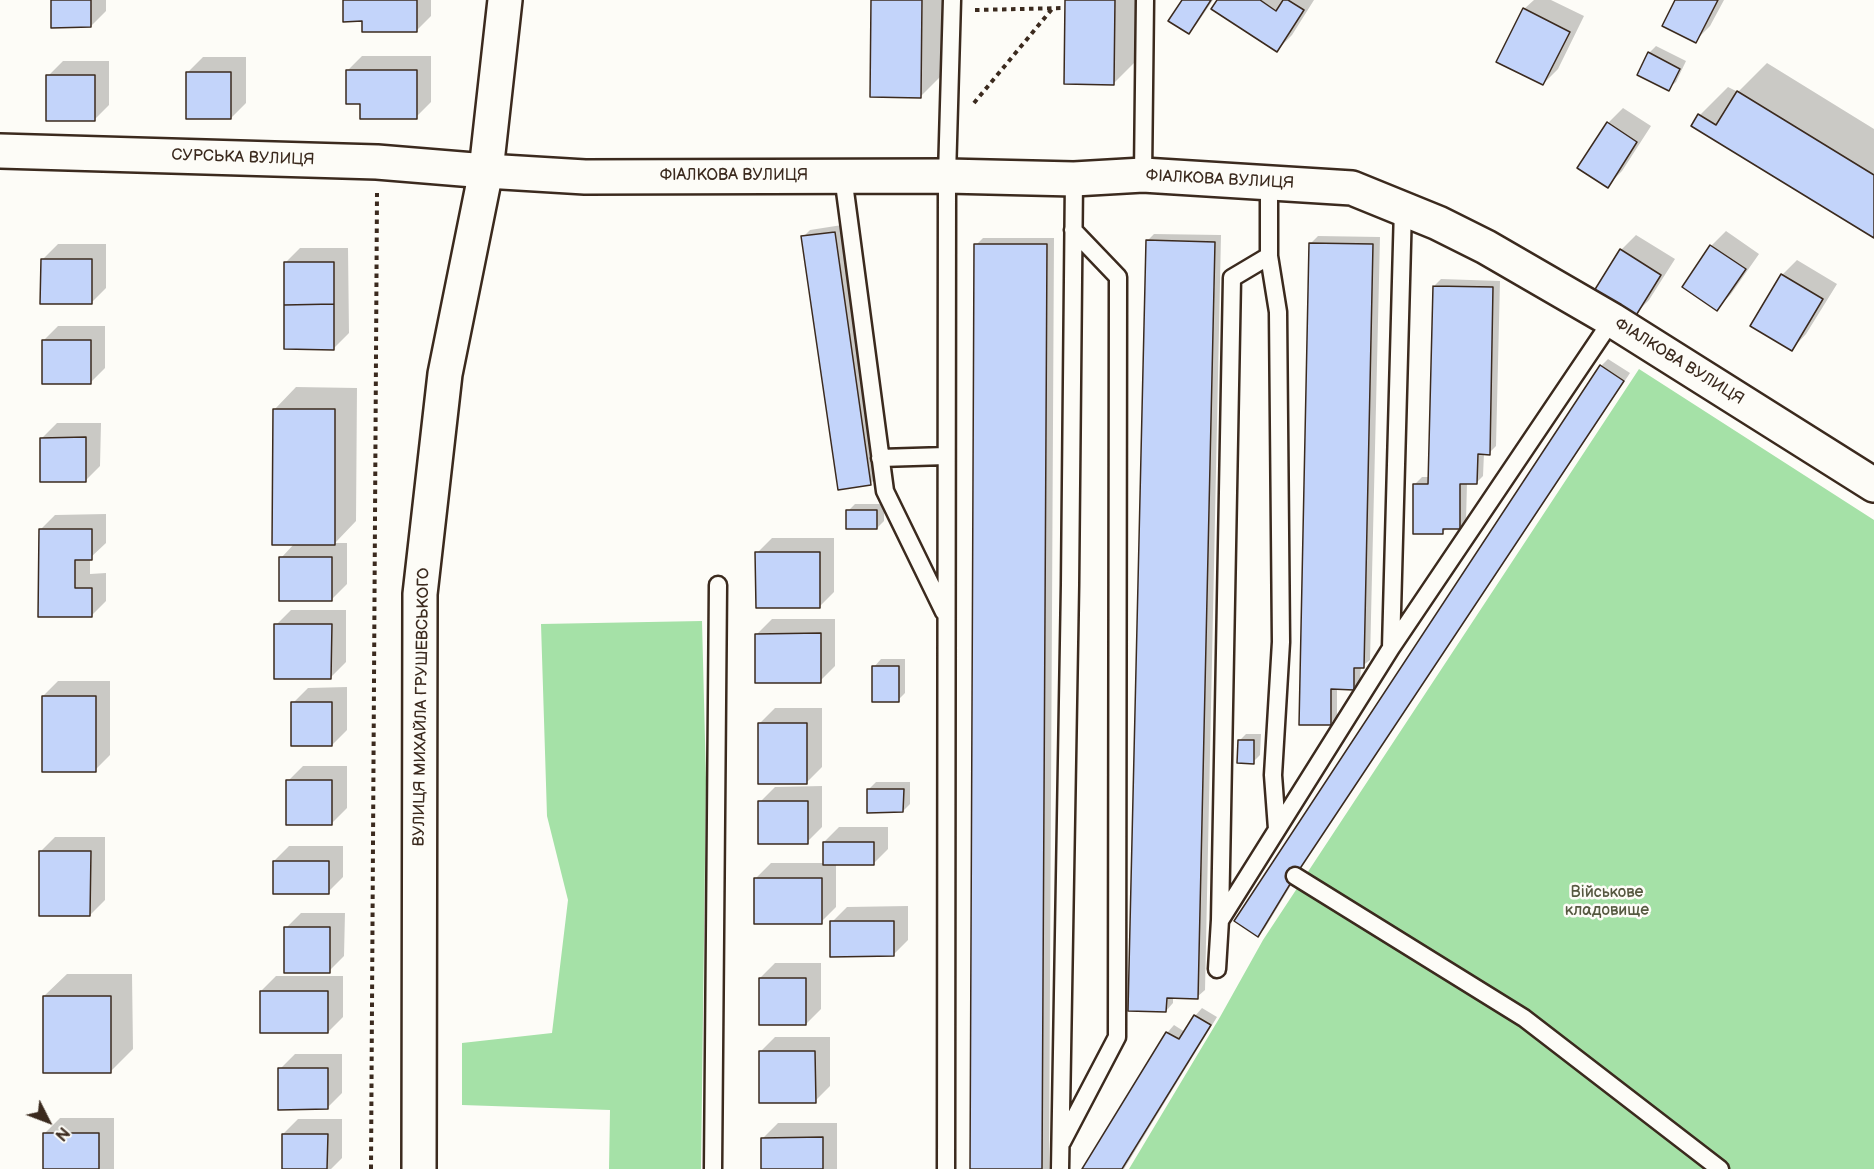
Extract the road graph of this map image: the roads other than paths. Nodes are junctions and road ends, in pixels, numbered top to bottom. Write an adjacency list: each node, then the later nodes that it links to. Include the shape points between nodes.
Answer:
1 (504, 0): 5 (street, ВУЛИЦЯ МИХАЙЛА ГРУШЕВСЬКОГО)
2 (1145, 0): 6 (lane)
3 (952, 5): 8 (lane)
4 (0, 151): 5 (street, СУРСЬКА ВУЛИЦЯ, via 377,162)
5 (486, 171): 7 (street, ФІАЛКОВА ВУЛИЦЯ, via 585,177); 26 (street, ВУЛИЦЯ МИХАЙЛА ГРУШЕВСЬКОГО, via 445,374 420,594)
6 (1143, 175): 9 (street, ФІАЛКОВА ВУЛИЦЯ); 10 (street, ФІАЛКОВА ВУЛИЦЯ)
7 (843, 176): 8 (street, ФІАЛКОВА ВУЛИЦЯ); 16 (lane)
8 (946, 176): 9 (street, ФІАЛКОВА ВУЛИЦЯ); 15 (lane)
9 (1074, 179): 12 (lane)
10 (1269, 183): 11 (street, ФІАЛКОВА ВУЛИЦЯ, via 1352,188); 13 (lane)
11 (1403, 208): 14 (street, ФІАЛКОВА ВУЛИЦЯ, via 1486,247); 20 (lane)
12 (1073, 230): 25 (lane); 25 (lane, via 1118,278 1117,1037)
13 (1269, 256): 21 (lane, via 1278,312 1281,642 1273,775); 23 (lane, via 1232,278)
14 (1612, 320): 17 (street, ФІАЛКОВА ВУЛИЦЯ); 20 (lane)
15 (946, 456): 16 (lane); 19 (lane)
16 (880, 458): 19 (lane, via 885,491)
17 (1874, 485)
18 (718, 585): 27 (lane)
19 (946, 617): 28 (lane)
20 (1391, 648): 21 (lane)
21 (1277, 829): 23 (lane)
22 (1295, 876): 30 (lane, via 1524,1018)
23 (1220, 920): 24 (lane)
24 (1217, 969)
25 (1060, 1146): 29 (lane)
26 (419, 1169)
27 (712, 1169)
28 (946, 1169)
29 (1060, 1169)
30 (1720, 1169)

